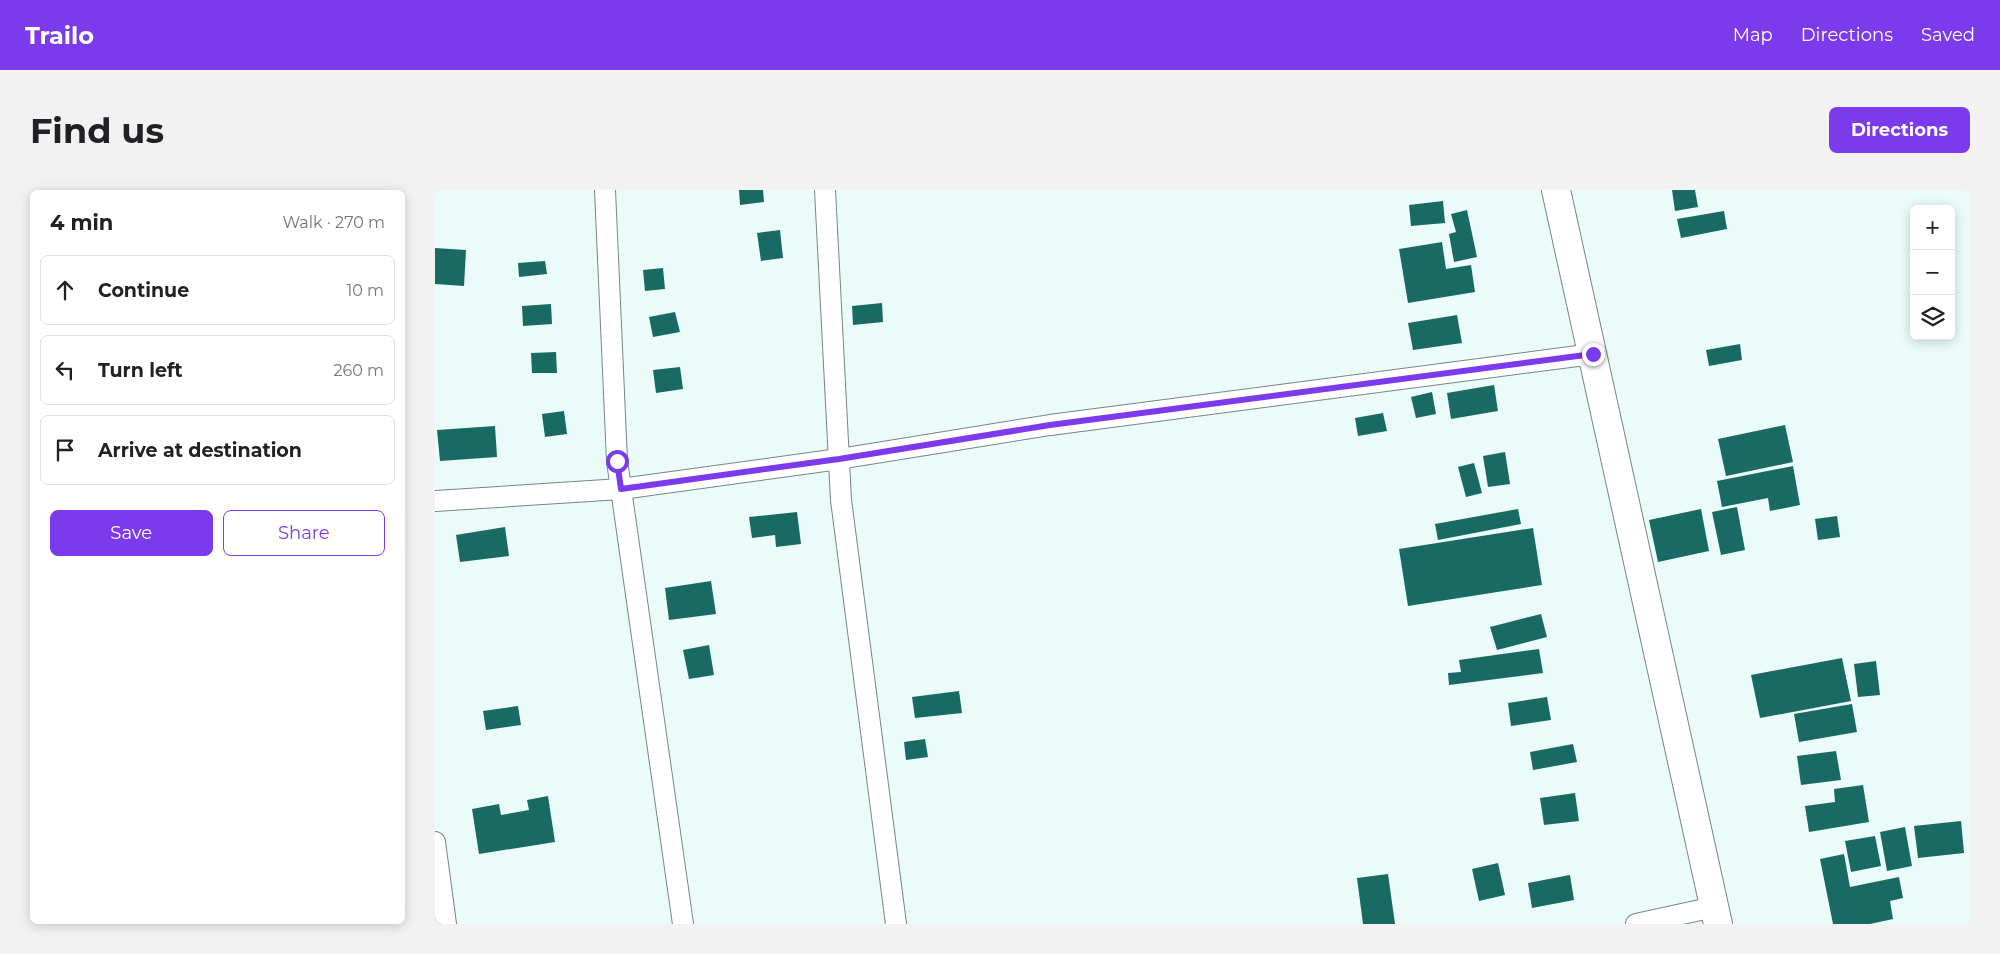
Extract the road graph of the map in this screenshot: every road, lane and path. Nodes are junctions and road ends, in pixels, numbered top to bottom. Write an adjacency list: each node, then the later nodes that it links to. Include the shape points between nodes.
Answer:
1 (605, 190): 6 (street)
2 (825, 190): 5 (street)
3 (1557, 190): 4 (street)
4 (1593, 354): 5 (street, via 1060,423); 9 (street)
5 (839, 459): 6 (street); 12 (street, via 841,500)
6 (621, 489): 7 (street); 11 (street)
7 (435, 502)
8 (435, 842): 10 (street)
9 (1716, 916): 13 (street)
10 (446, 924)
11 (683, 924)
12 (896, 924)
13 (1636, 924)

